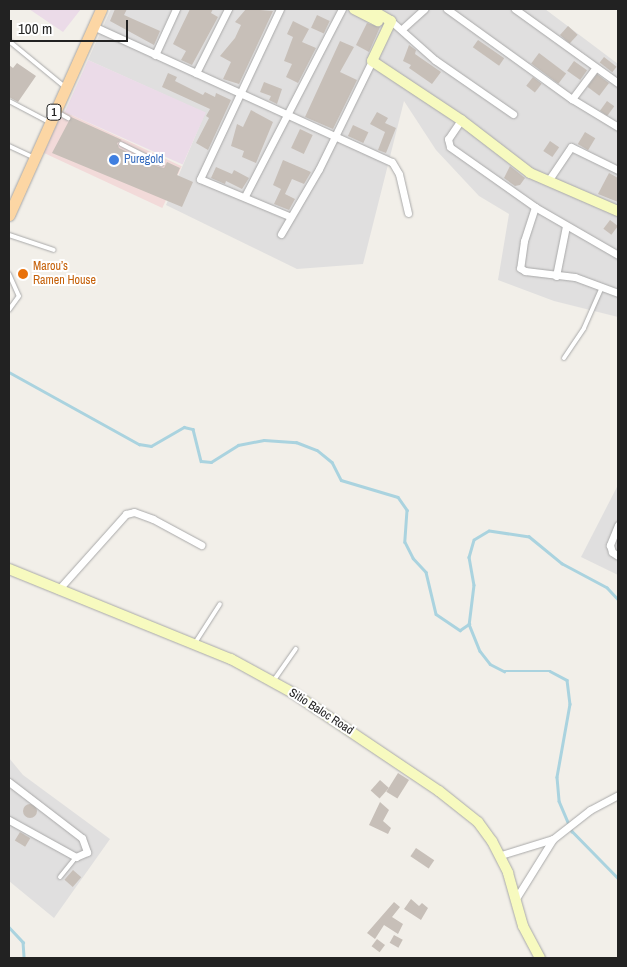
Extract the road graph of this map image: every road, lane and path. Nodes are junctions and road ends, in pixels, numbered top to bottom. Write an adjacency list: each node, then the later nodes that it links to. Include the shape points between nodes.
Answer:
1 (101, 9): 11 (main road, 1)
2 (176, 9): 14 (street)
3 (228, 9): 17 (street)
4 (280, 9): 20 (street)
5 (342, 9): 25 (street)
6 (354, 9): 12 (street)
7 (370, 9): 12 (street)
8 (424, 9): 12 (street)
9 (447, 9): 21 (street)
10 (515, 9): 16 (street)
11 (93, 26): 14 (street); 19 (main road, 1)
12 (395, 26): 15 (street); 24 (street, via 435,60)
13 (9, 41): 19 (lane)
14 (155, 55): 17 (street)
15 (372, 61): 27 (street); 30 (street)
16 (595, 68): 18 (street); 21 (street)
17 (196, 73): 20 (street)
18 (618, 83)
19 (65, 87): 23 (main road, 1)
20 (240, 94): 25 (street); 37 (street, via 200,179)
21 (572, 99): 29 (street)
22 (9, 101): 28 (lane)
23 (54, 111): 26 (lane); 28 (main road, 1)
24 (513, 114)
25 (285, 115): 30 (street); 37 (street)
26 (68, 118)
27 (461, 120): 36 (street, via 530,173); 39 (street, via 448,139 450,147)
28 (49, 122): 33 (main road, 1)
29 (618, 127)
30 (335, 137): 41 (street, via 392,162 399,174); 43 (street)
31 (121, 144): 34 (lane)
32 (9, 146): 33 (lane)
33 (33, 156): 38 (main road, 1)
34 (161, 164)
35 (618, 170): 36 (street, via 571,147)
36 (548, 181): 40 (street)
37 (245, 196): 43 (street)
38 (11, 202): 42 (main road, 1)
39 (535, 207): 44 (street); 50 (street, via 524,241 520,268)
40 (618, 211)
41 (408, 213)
42 (9, 215)
43 (289, 216): 45 (street)
44 (566, 226): 48 (street); 50 (street)
45 (281, 234)
46 (9, 235): 47 (lane)
47 (54, 250)
48 (618, 256)
49 (9, 274): 53 (lane, via 19,296)
50 (556, 276): 51 (street, via 575,277)
51 (602, 287): 52 (street); 54 (lane, via 584,328)
52 (618, 293)
53 (9, 310)
54 (564, 358)
55 (618, 525): 57 (street, via 610,545)
56 (201, 545): 59 (street, via 153,519 134,512 126,514)
57 (618, 556)
58 (9, 569): 59 (street, Sitio Baloc Road)
59 (58, 590): 61 (street, Sitio Baloc Road)
60 (220, 604): 61 (lane)
61 (195, 643): 63 (street, Sitio Baloc Road)
62 (296, 649): 63 (lane)
63 (273, 683): 68 (street, Sitio Baloc Road, via 338,722 458,805 478,822)
64 (9, 782): 69 (street, via 82,838 87,852)
65 (618, 795): 67 (street, via 590,810)
66 (9, 820): 69 (street)
67 (553, 839): 68 (street); 71 (street)
68 (501, 855): 71 (street, Sitio Baloc Road)
69 (76, 856): 70 (lane)
70 (60, 877)
71 (515, 900): 72 (street, Sitio Baloc Road, via 523,926)
72 (540, 958)

